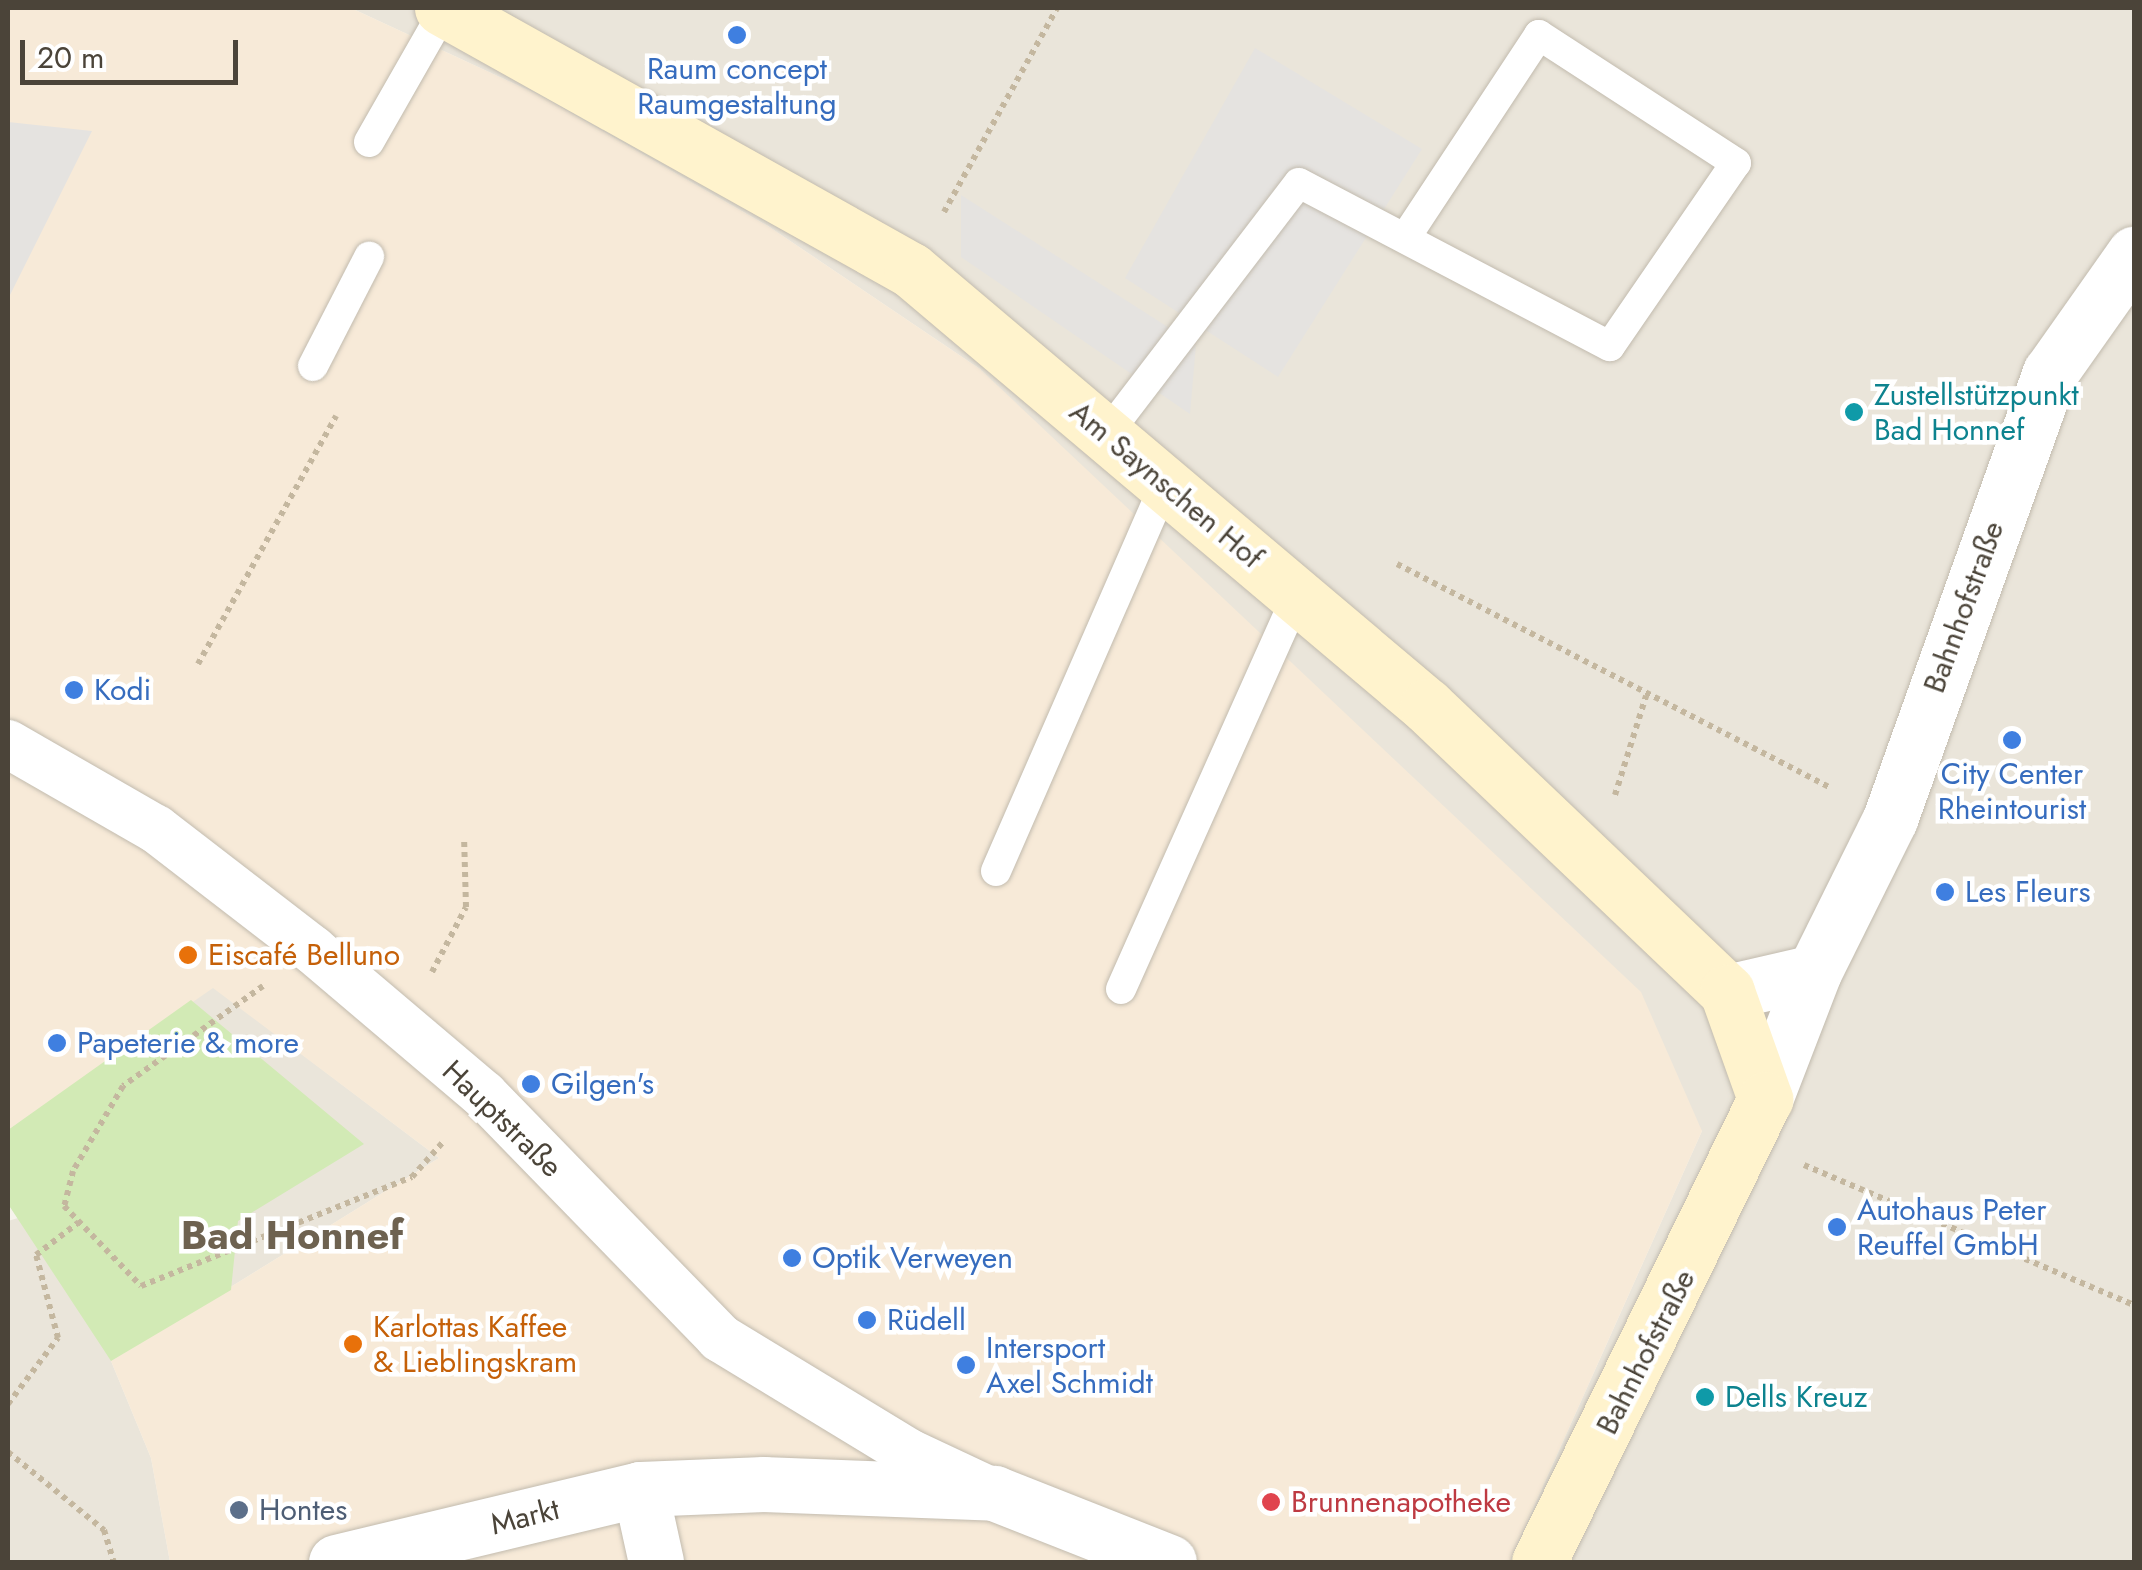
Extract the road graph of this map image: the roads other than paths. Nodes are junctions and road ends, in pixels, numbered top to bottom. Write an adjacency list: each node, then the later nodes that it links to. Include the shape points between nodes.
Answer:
1 (444, 8): 2 (lane); 7 (main road, Am Saynschen Hof, via 911,270)
2 (368, 142)
3 (1406, 238): 3 (lane, via 1610,346 1736,163 1539,35); 7 (lane, via 1299,183)
4 (2134, 254): 12 (street, Bahnhofstraße, via 2050,373 1890,820)
5 (369, 257): 6 (lane)
6 (313, 366)
7 (1106, 434): 8 (main road, Am Saynschen Hof)
8 (1165, 484): 9 (main road, Am Saynschen Hof); 11 (lane)
9 (1298, 596): 13 (lane); 14 (main road, Am Saynschen Hof)
10 (8, 744): 17 (street, Hauptstraße, via 156,829 313,950 484,1095 720,1338 909,1454)
11 (996, 871)
12 (1814, 972): 14 (street); 15 (street, Bahnhofstraße)
13 (1122, 989)
14 (1726, 992): 15 (main road, Am Saynschen Hof)
15 (1756, 1120): 21 (main road, Bahnhofstraße)
16 (640, 1489): 17 (street, Hauptstraße); 18 (street, Markt); 19 (street)
17 (994, 1492): 20 (street, Hauptstraße)
18 (336, 1562)
19 (656, 1562)
20 (1168, 1562)
21 (1539, 1562)

